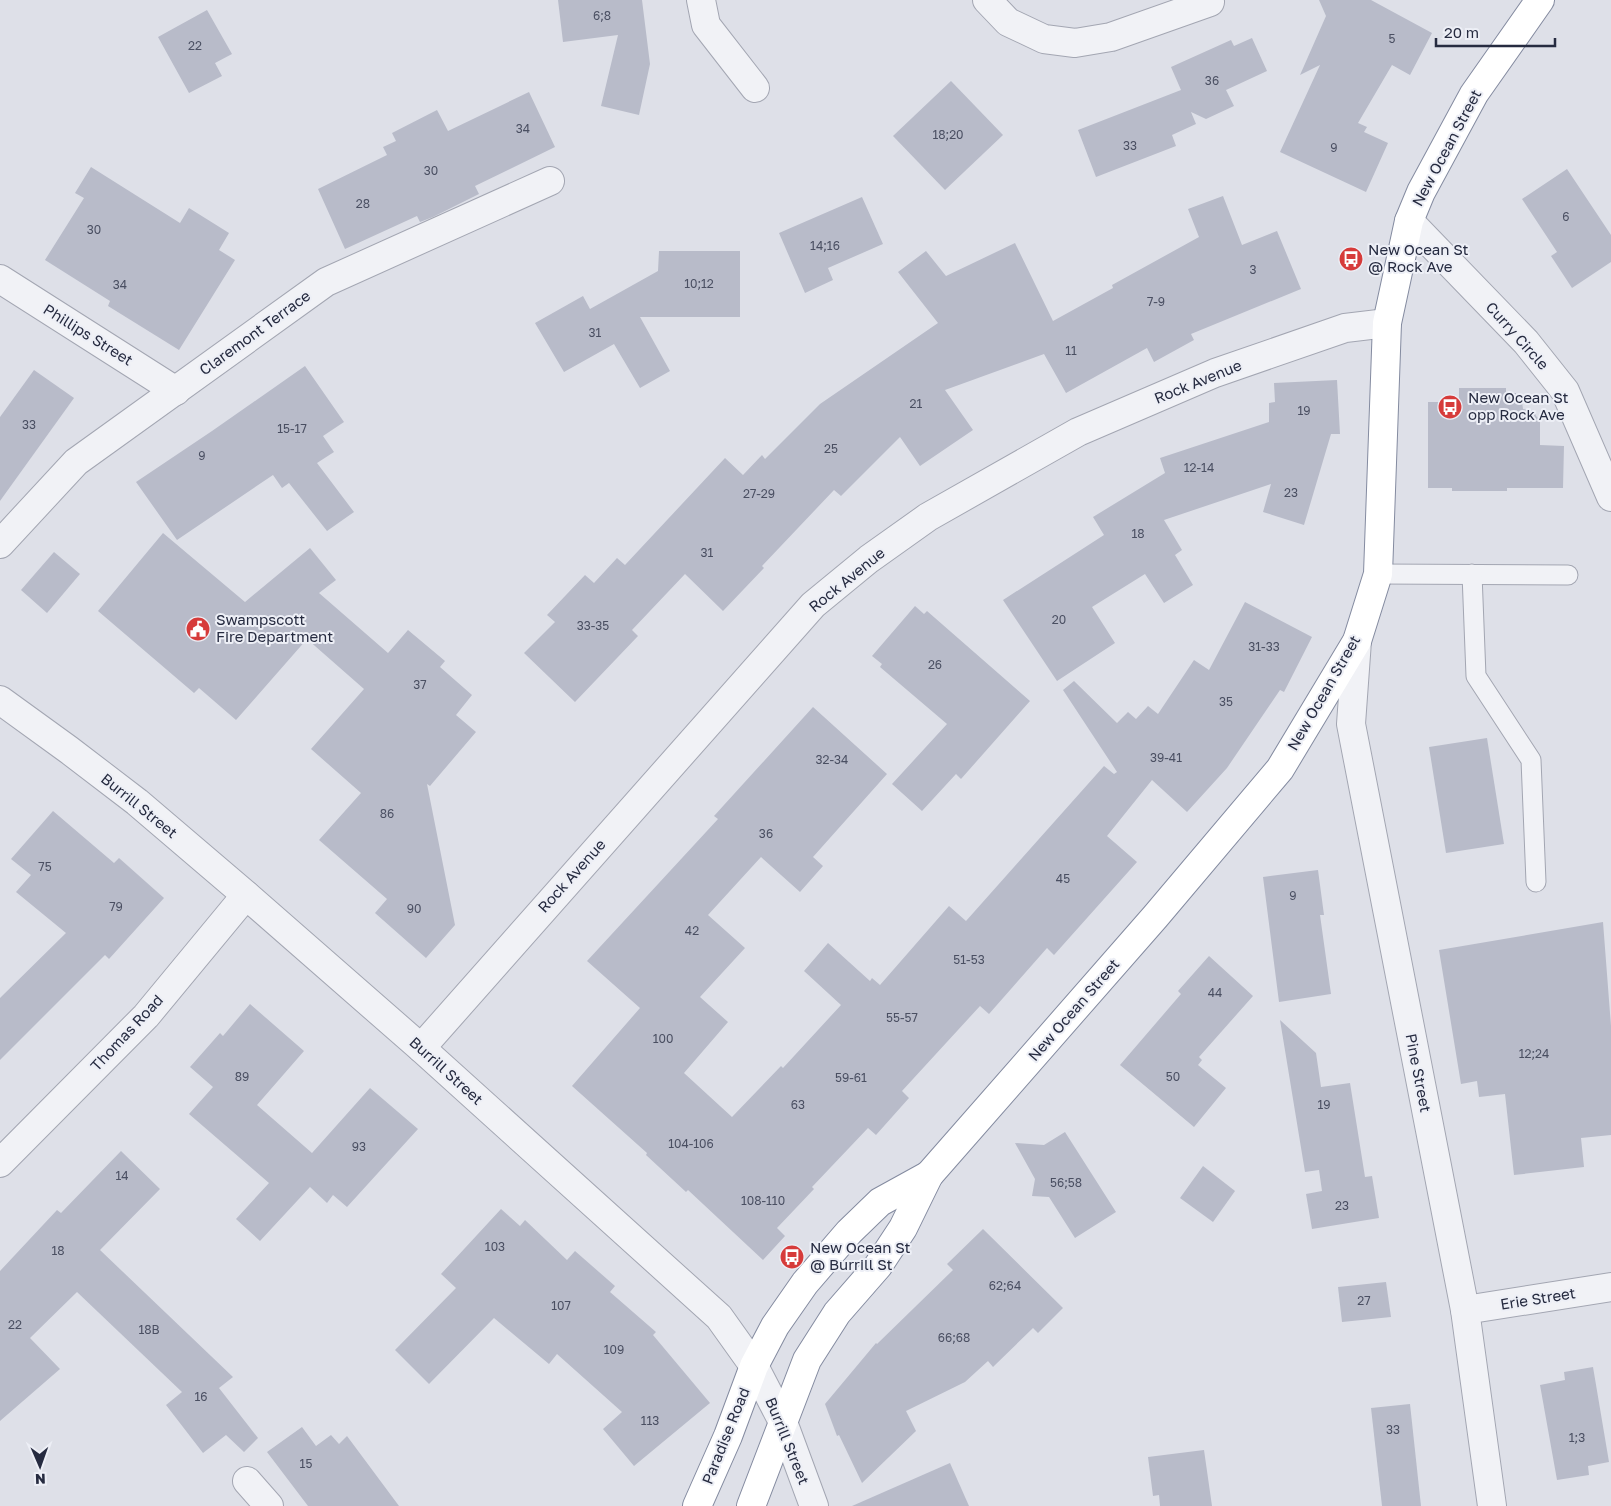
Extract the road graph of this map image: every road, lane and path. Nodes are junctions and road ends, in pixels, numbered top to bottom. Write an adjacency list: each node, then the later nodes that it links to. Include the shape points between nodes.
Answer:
1 (701, 0): 5 (street, via 706,25)
2 (987, 0): 4 (street, via 1008,22 1044,39 1075,43 1111,37)
3 (1540, 0): 7 (highway, New Ocean Street, via 1474,94 1421,192)
4 (1210, 2)
5 (755, 88)
6 (550, 181): 10 (street, Claremont Terrace, via 326,282)
7 (1409, 221): 9 (highway, New Ocean Street); 11 (street, Curry Circle, via 1526,342 1565,391)
8 (0, 280): 10 (street, Phillips Street)
9 (1387, 322): 13 (highway, New Ocean Street); 20 (street, Rock Avenue, via 1345,328 1215,374 1078,432 928,517 869,559 813,605)
10 (176, 391): 12 (street, Claremont Terrace, via 76,462)
11 (1611, 497)
12 (0, 544)
13 (1378, 574): 14 (lane); 16 (highway, New Ocean Street)
14 (1472, 574): 15 (lane); 18 (lane, via 1476,676 1531,760)
15 (1568, 575)
16 (1357, 641): 22 (highway, New Ocean Street, via 1280,769); 24 (street, Pine Street, via 1351,724)
17 (0, 700): 19 (street, Burrill Street, via 137,802)
18 (1536, 882)
19 (246, 895): 20 (street, Burrill Street); 21 (street, Thomas Road, via 146,1016)
20 (421, 1048): 25 (street, Burrill Street, via 719,1317)
21 (0, 1162)
22 (929, 1175): 25 (highway, New Ocean Street, via 880,1202 849,1232 805,1283 775,1326); 26 (highway, New Ocean Street, via 878,1266 836,1313 807,1360)
23 (1611, 1287): 24 (street, Erie Street)
24 (1465, 1310): 32 (street, Pine Street)
25 (754, 1366): 26 (street, Burrill Street); 29 (highway, Paradise Road)
26 (783, 1422): 30 (highway); 31 (street, Burrill Street)
27 (247, 1481): 28 (street)
28 (268, 1506)
29 (697, 1506)
30 (751, 1506)
31 (814, 1506)
32 (1492, 1506)

